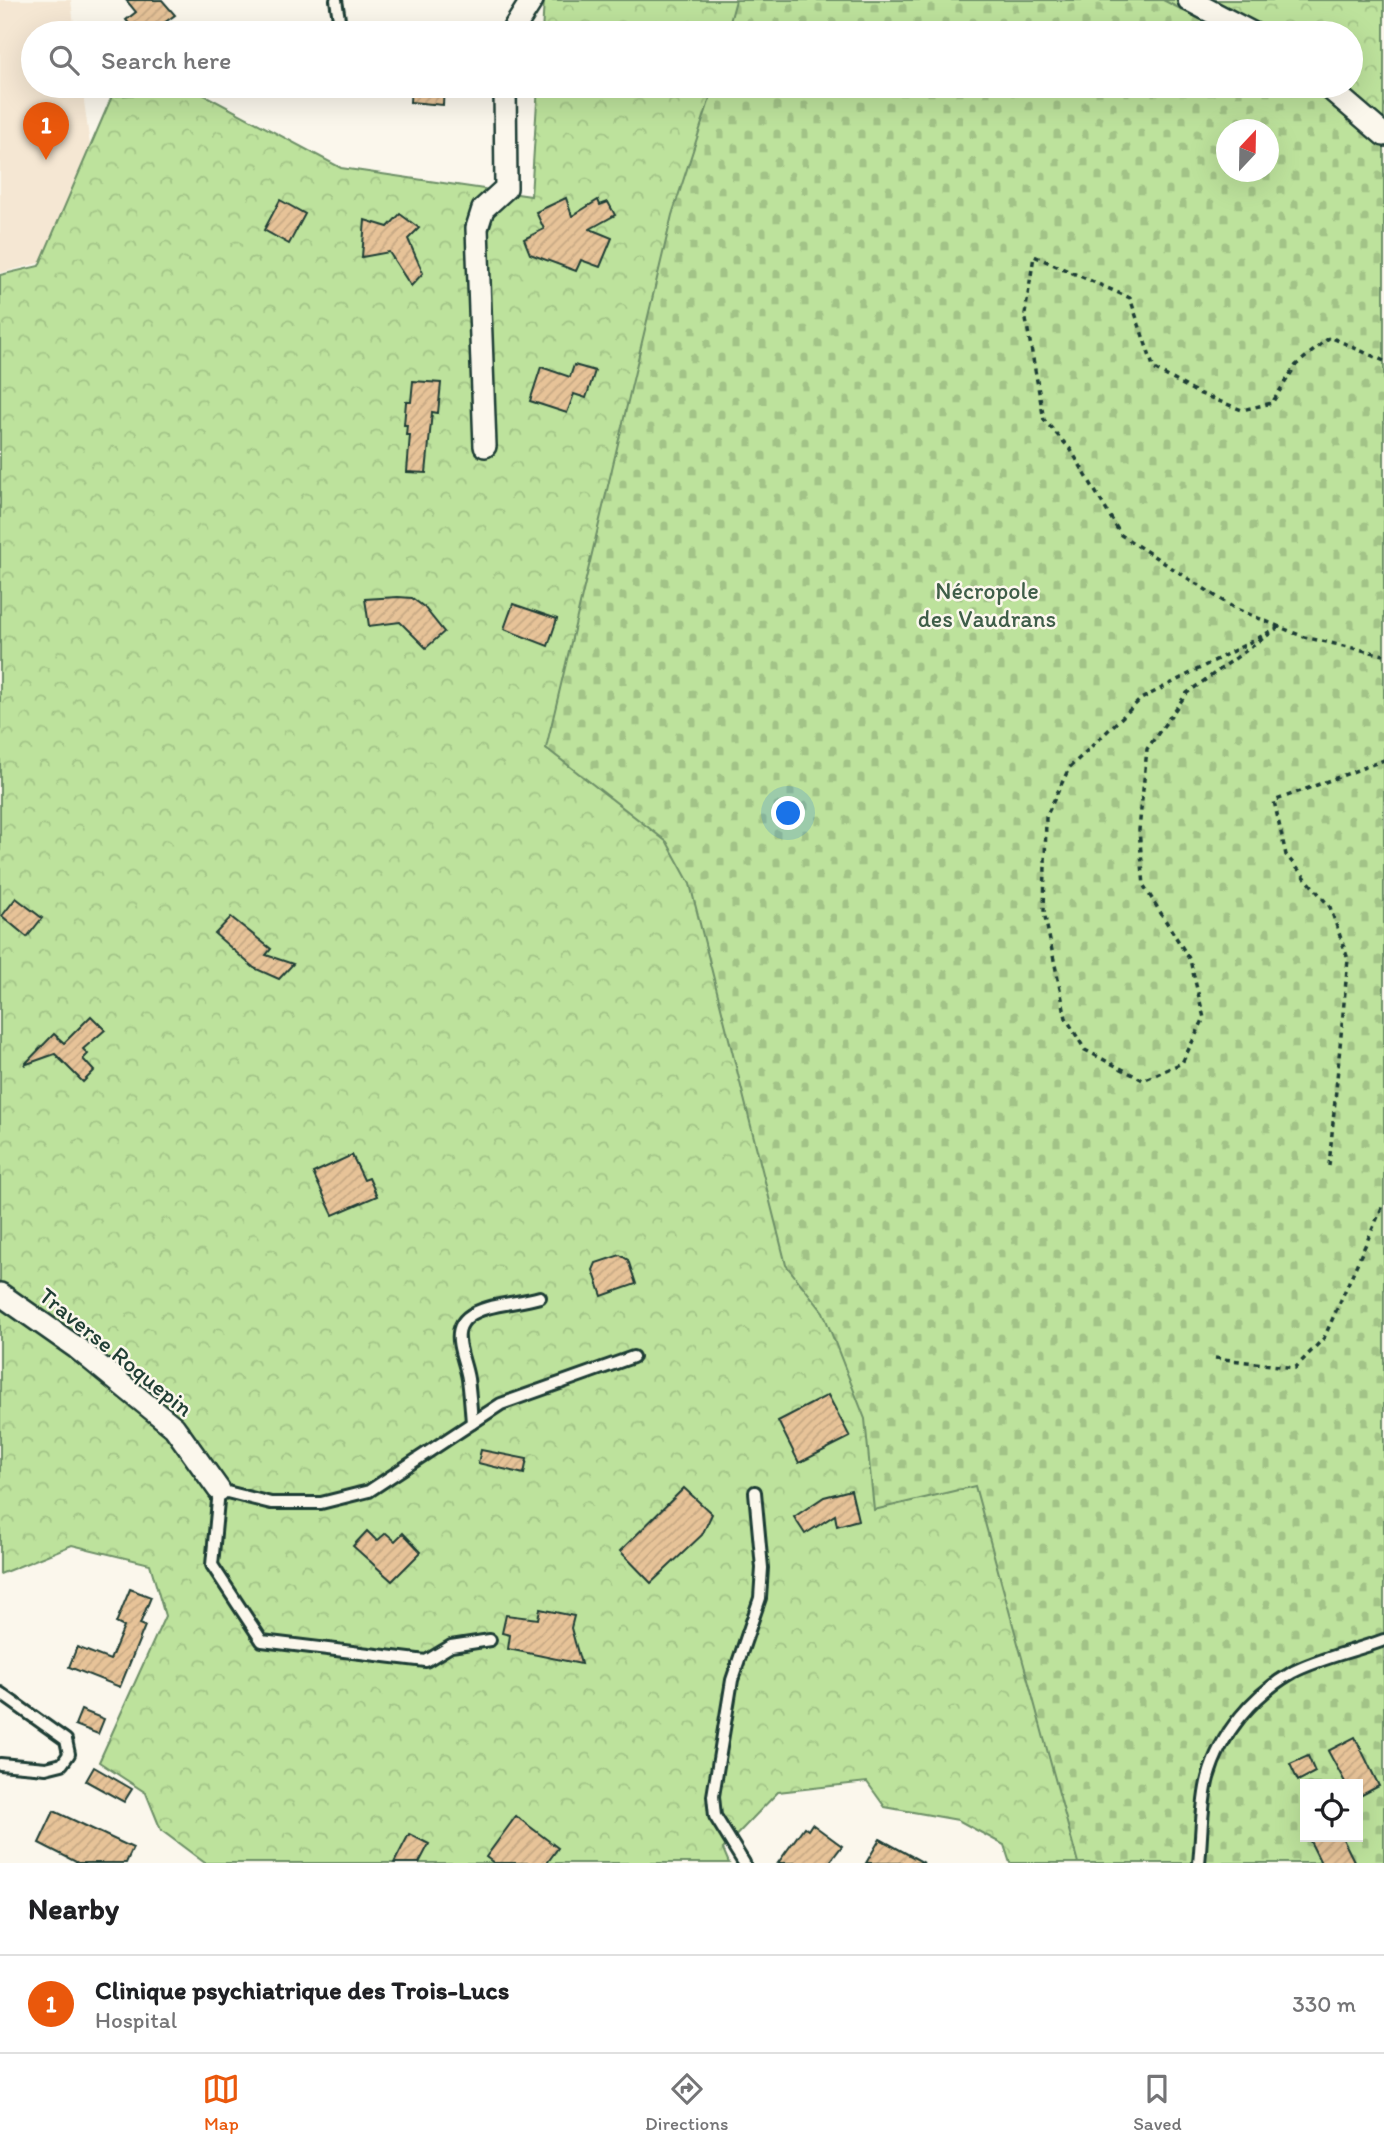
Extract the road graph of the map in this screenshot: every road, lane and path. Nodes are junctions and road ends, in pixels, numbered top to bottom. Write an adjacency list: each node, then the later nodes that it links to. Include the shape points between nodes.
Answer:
1 (335, 0): 4 (lane)
2 (532, 0): 5 (street)
3 (1189, 0): 6 (street)
4 (339, 21)
5 (519, 21)
6 (1229, 21)
7 (505, 98): 11 (street, via 506,188 483,209 477,228)
8 (1341, 98): 9 (street)
9 (1384, 135)
10 (1384, 361): 12 (path, via 1330,337 1296,365 1272,403 1242,410 1154,369 1130,298 1034,256 1025,314 1044,420 1071,450 1121,535 1234,608)
11 (485, 446)
12 (1279, 626): 12 (path, via 1142,699 1069,768 1046,817 1044,912 1066,1018 1085,1049 1143,1080 1182,1063 1204,1018 1190,960 1144,886 1139,830 1147,749 1187,693); 13 (path, via 1304,637)
13 (1384, 654)
14 (1384, 760): 15 (path, via 1274,801 1286,855 1330,907 1348,959)
15 (1329, 1166)
16 (1384, 1203): 20 (path, via 1324,1338 1295,1368)
17 (0, 1294): 22 (street, Traverse Roquepin, via 174,1427)
18 (540, 1297): 21 (lane, via 486,1308 471,1315 460,1329 457,1345 468,1376)
19 (633, 1357): 21 (lane, via 501,1404)
20 (1215, 1358)
21 (472, 1423): 22 (lane, via 369,1492 321,1503 271,1503)
22 (219, 1490): 24 (lane, via 212,1565 262,1641 426,1661 451,1646)
23 (755, 1492): 28 (lane, via 760,1598 732,1679 713,1796 715,1816)
24 (490, 1640)
25 (1384, 1640): 29 (lane, via 1294,1672 1239,1717 1208,1778)
26 (0, 1693): 27 (lane, via 66,1740 69,1754 62,1764 46,1768)
27 (0, 1764)
28 (744, 1863)
29 (1199, 1863)

